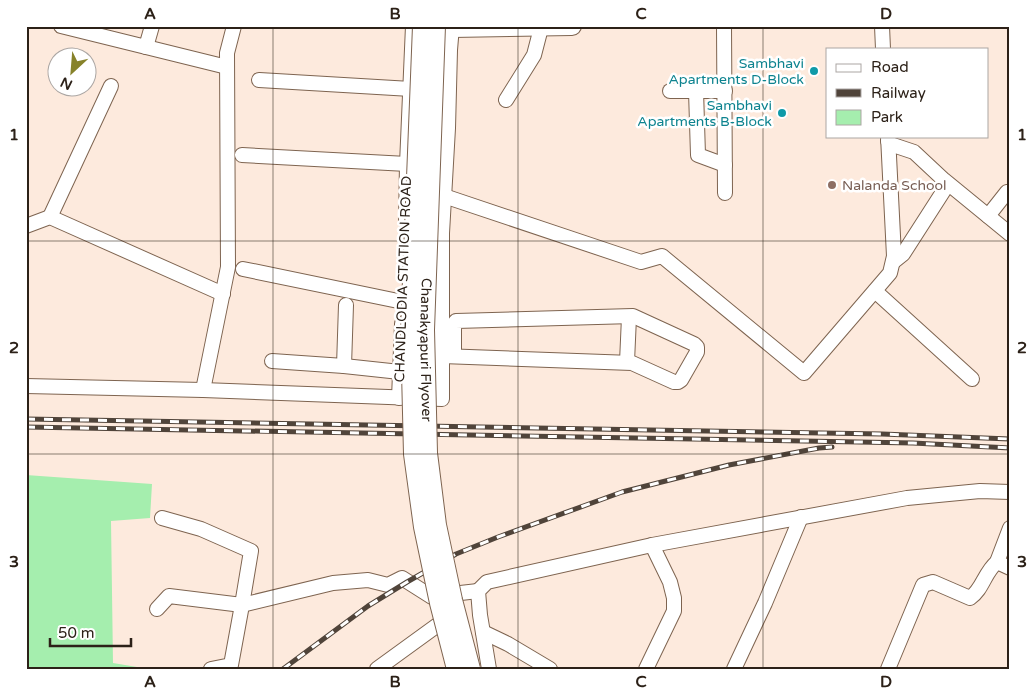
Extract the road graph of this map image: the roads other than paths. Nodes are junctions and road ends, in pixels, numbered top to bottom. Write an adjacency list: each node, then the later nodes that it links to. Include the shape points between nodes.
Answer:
1 (61, 26): 12 (street)
2 (234, 26): 14 (street)
3 (413, 26): 11 (street, CHANDLODIA STATION ROAD)
4 (422, 26): 66 (main road, Chanakyapuri Flyover, bridge, via 410,330 413,454 423,527)
5 (572, 26): 10 (main road)
6 (724, 26): 20 (street)
7 (882, 26): 13 (street)
8 (150, 27): 12 (street)
9 (447, 27): 10 (main road); 11 (street, via 428,30); 29 (street, via 450,50); 67 (main road, Chanakyapuri Flyover, bridge, via 425,330 428,453 437,525)
10 (541, 28): 21 (street, via 534,55)
11 (413, 41): 17 (street, CHANDLODIA STATION ROAD)
12 (146, 47): 14 (street)
13 (883, 48)
14 (227, 67): 37 (street, via 228,267)
15 (259, 80): 17 (street)
16 (111, 86): 31 (street)
17 (411, 89): 24 (street, CHANDLODIA STATION ROAD)
18 (670, 91): 19 (street)
19 (696, 91): 20 (street); 25 (street, via 698,155)
20 (725, 91): 25 (street)
21 (506, 100)
22 (888, 138): 26 (street, via 890,144 914,152); 34 (street)
23 (242, 155): 24 (street)
24 (407, 164): 38 (street, CHANDLODIA STATION ROAD)
25 (724, 165): 28 (street)
26 (948, 184): 30 (street); 34 (street, via 903,254)
27 (1007, 192): 30 (street)
28 (725, 193)
29 (444, 196): 36 (street, via 641,262 662,256 804,373); 41 (street)
30 (988, 216): 33 (street)
31 (50, 217): 32 (street); 37 (street)
32 (26, 226)
33 (1010, 234)
34 (893, 262): 36 (street, via 890,273)
35 (243, 269): 38 (street)
36 (874, 291): 46 (street)
37 (223, 294): 48 (street)
38 (403, 302): 45 (street, CHANDLODIA STATION ROAD)
39 (346, 305): 44 (street)
40 (628, 316): 41 (street, via 456,321); 43 (street); 43 (street, via 694,344 697,352 678,382)
41 (448, 356): 43 (street); 49 (street, via 442,399)
42 (272, 361): 44 (street)
43 (626, 362)
44 (344, 366): 45 (street)
45 (400, 372): 49 (street, CHANDLODIA STATION ROAD)
46 (972, 379)
47 (26, 386): 48 (street, CHANDLODIA STATION ROAD)
48 (203, 390): 49 (street, CHANDLODIA STATION ROAD)
49 (399, 398)
50 (1010, 492): 51 (street, via 980,491 907,498)
51 (800, 517): 54 (street); 71 (street)
52 (162, 518): 59 (street, via 201,529 251,551)
53 (1010, 528): 55 (street)
54 (652, 545): 57 (street, via 487,582); 70 (street, via 670,582 674,611)
55 (996, 562): 56 (street); 72 (street, via 978,592 970,598 933,582 923,585)
56 (1010, 568)
57 (478, 591): 58 (street); 62 (street)
58 (432, 597): 59 (street, via 402,578 388,585 368,580 333,583); 61 (street)
59 (242, 605): 60 (street, via 169,596); 63 (street, via 231,665)
60 (157, 608)
61 (439, 624): 64 (street); 65 (street)
62 (483, 632): 68 (street); 69 (street)
63 (211, 669)
64 (377, 669)
65 (450, 669)
66 (456, 669)
67 (470, 669)
68 (489, 669)
69 (550, 669)
70 (646, 669)
71 (734, 669)
72 (888, 669)

